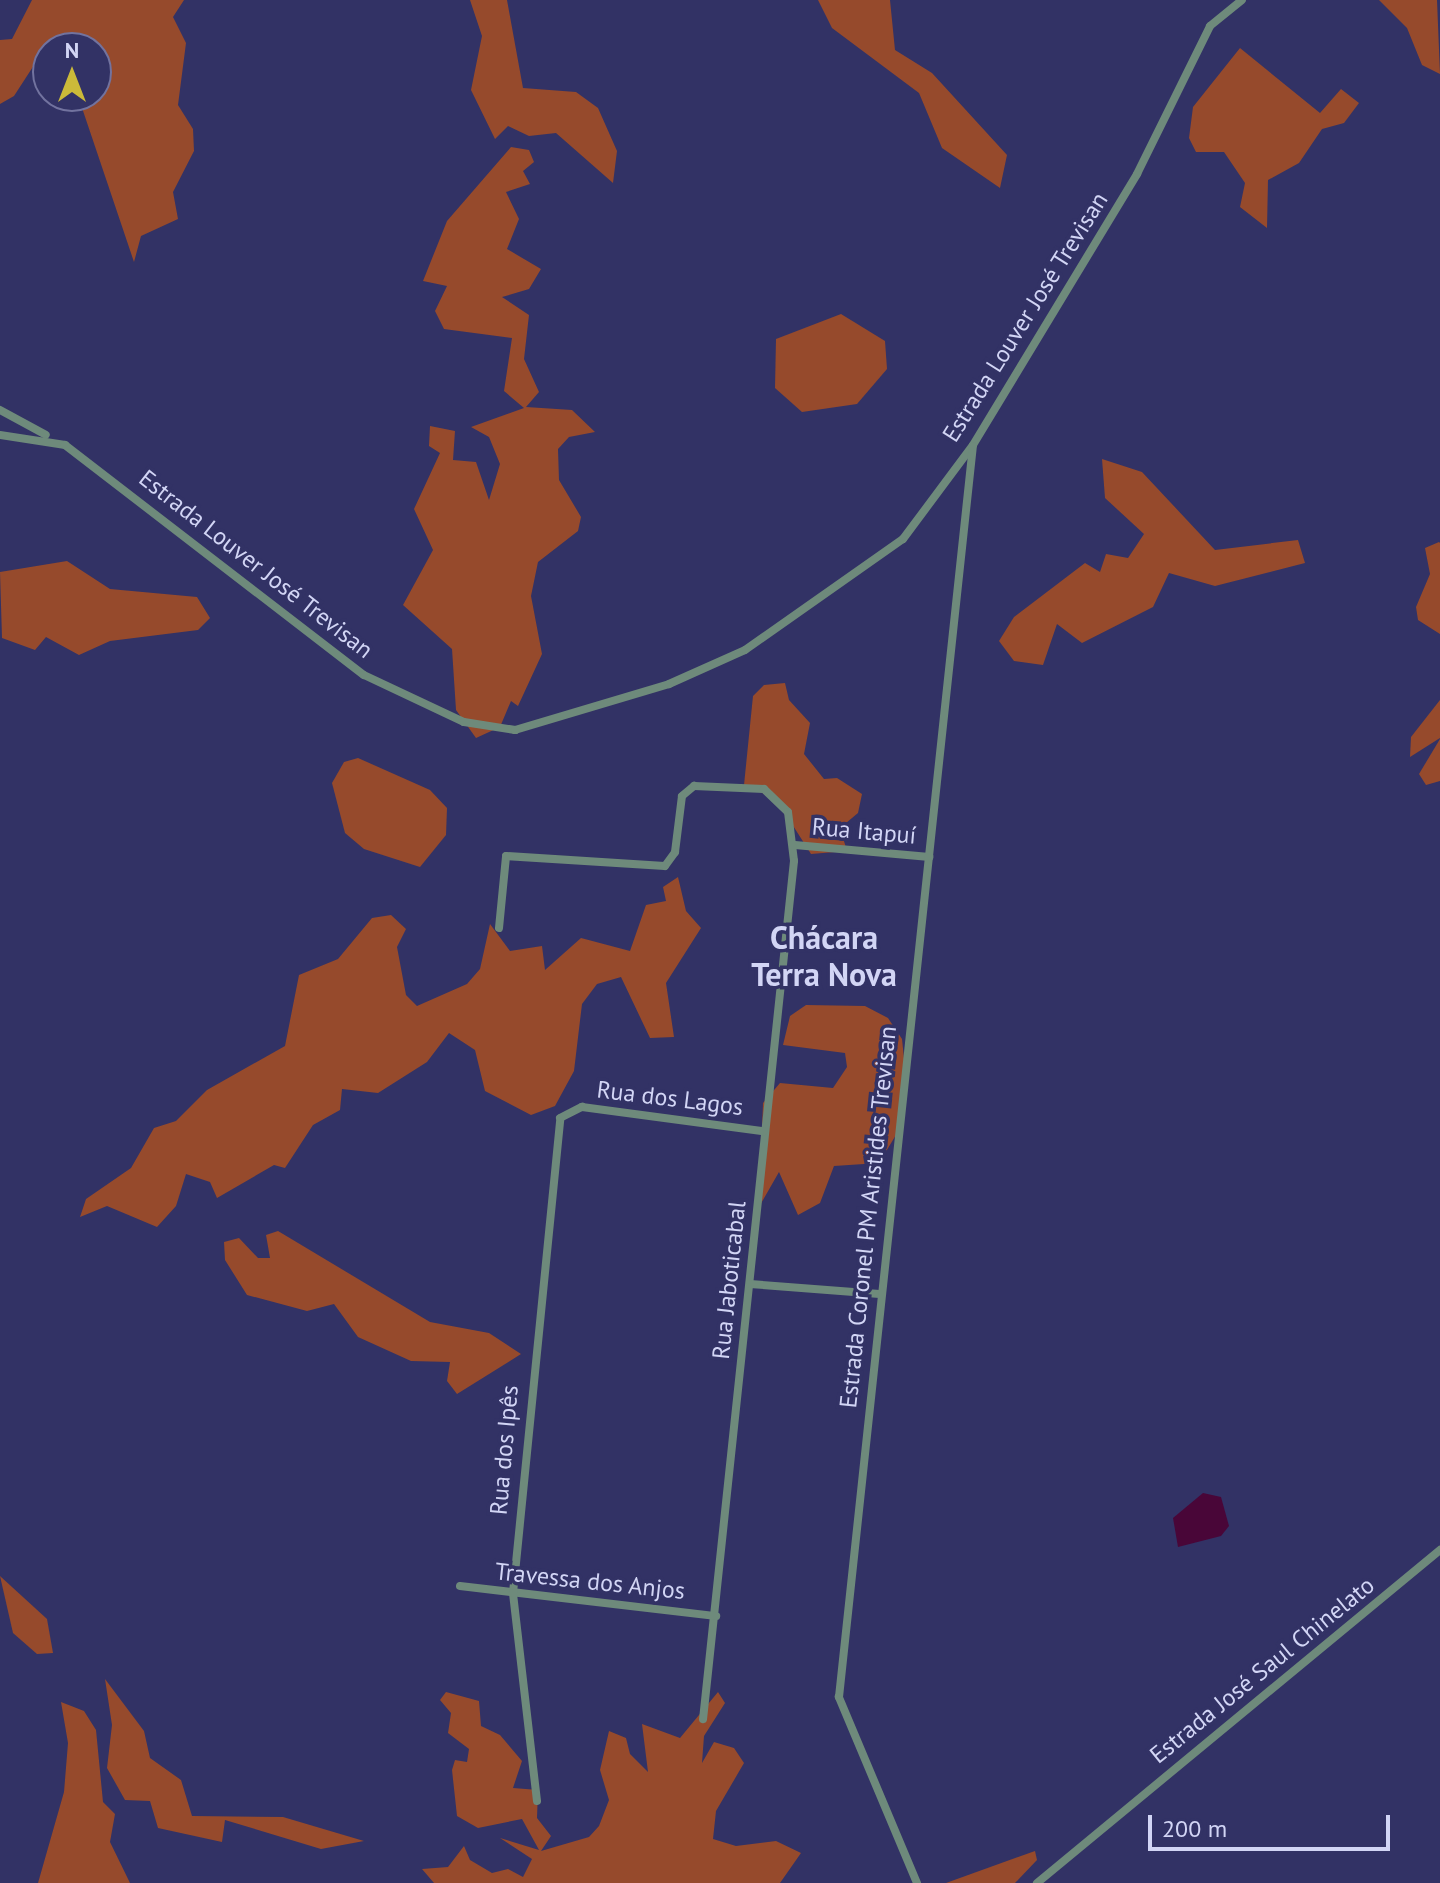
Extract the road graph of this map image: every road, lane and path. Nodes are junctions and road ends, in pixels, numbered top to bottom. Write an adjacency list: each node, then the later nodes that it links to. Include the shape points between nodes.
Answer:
1 (1229, 0): 3 (street)
2 (1242, 0): 3 (street, Estrada Louver José Trevisan)
3 (1220, 17): 7 (street, Estrada Louver José Trevisan, via 1137,174 1019,359)
4 (0, 410): 6 (street)
5 (0, 435): 6 (street, Estrada Louver José Trevisan)
6 (50, 438): 7 (street, Estrada Louver José Trevisan, via 104,471 364,675 464,722 515,730 669,684 745,650 880,561)
7 (973, 445): 9 (street, Estrada Coronel PM Aristides Trevisan)
8 (795, 845): 9 (street, Rua Itapuí); 10 (street, via 777,793 688,788 665,866 509,854 503,858); 12 (street, Rua Jaboticabal)
9 (929, 857): 14 (street, Estrada Coronel PM Aristides Trevisan)
10 (499, 928)
11 (572, 1109): 12 (street, Rua dos Lagos); 17 (street, Rua dos Ipês, via 557,1132)
12 (763, 1131): 13 (street, Rua Jaboticabal)
13 (750, 1284): 14 (street); 18 (street, Rua Jaboticabal)
14 (880, 1294): 21 (street, Estrada Coronel PM Aristides Trevisan, via 839,1697)
15 (1440, 1550): 22 (street, Estrada José Saul Chinelato)
16 (460, 1586): 17 (street, Travessa dos Anjos)
17 (513, 1593): 18 (street, Travessa dos Anjos); 20 (street, Rua dos Ipês)
18 (716, 1616): 19 (street, Rua Jaboticabal)
19 (703, 1719)
20 (537, 1801)
21 (917, 1883)
22 (1037, 1883)

